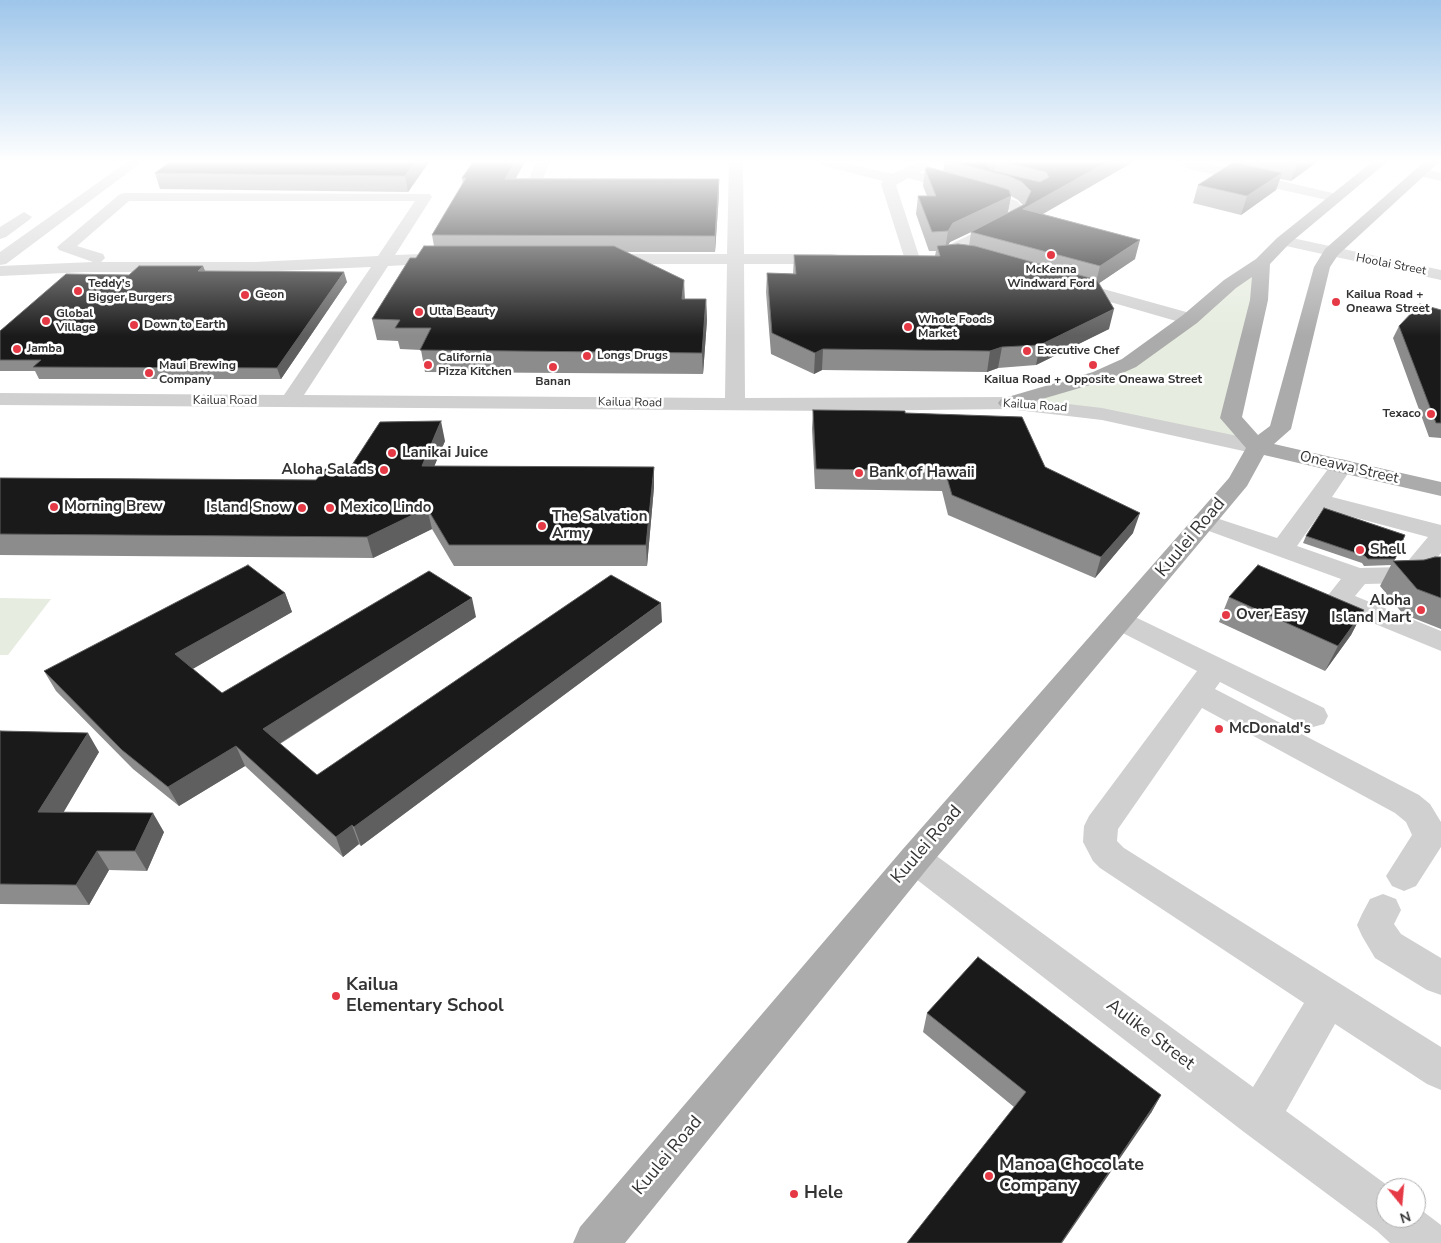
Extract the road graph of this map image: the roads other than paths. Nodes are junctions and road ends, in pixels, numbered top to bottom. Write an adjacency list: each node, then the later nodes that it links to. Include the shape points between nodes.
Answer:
1 (20, 220): 10 (street)
2 (55, 220): 21 (street)
3 (97, 220): 23 (street, via 65,247)
4 (410, 220): 22 (street)
5 (737, 220): 18 (street)
6 (906, 220): 15 (street)
7 (1012, 220): 13 (street, via 957,247)
8 (1309, 220): 11 (main road)
9 (1367, 220): 12 (main road)
10 (0, 234)
11 (1284, 241): 12 (street, Hoolai Street); 24 (main road)
12 (1331, 252): 26 (street, Hoolai Street); 33 (main road, via 1322,267 1280,428)
13 (954, 256): 15 (street); 16 (street)
14 (462, 258): 22 (street)
15 (925, 258): 20 (street)
16 (973, 258)
17 (590, 259): 18 (street)
18 (737, 259): 19 (street); 31 (street)
19 (851, 259)
20 (895, 259)
21 (0, 260)
22 (385, 260): 23 (street, via 255,267); 30 (street)
23 (91, 262): 25 (street)
24 (1262, 262): 28 (main road, via 1230,284); 33 (main road, via 1260,300 1230,418)
25 (0, 270)
26 (1439, 271)
27 (1058, 282): 28 (street)
28 (1190, 319): 32 (main road, via 1128,363 1100,376)
29 (0, 399): 30 (street, Kailua Road)
30 (290, 401): 31 (street, Kailua Road)
31 (734, 404): 32 (street, Kailua Road)
32 (1008, 404): 33 (street, Kailua Road, via 1102,414)
33 (1256, 447): 34 (main road, Oneawa Street); 37 (main road, Kuulei Road, via 1239,481)
34 (1342, 466): 35 (main road, Oneawa Street); 36 (street)
35 (1441, 489)
36 (1317, 500): 38 (street, via 1366,521); 40 (street)
37 (1204, 521): 40 (street); 42 (main road, Kuulei Road)
38 (1441, 533)
39 (1441, 537): 41 (street, via 1410,574)
40 (1282, 549): 41 (street)
41 (1345, 567): 43 (street, via 1338,599)
42 (1121, 621): 44 (street); 46 (main road, Kuulei Road)
43 (1441, 642)
44 (1206, 679): 45 (street); 47 (street, via 1407,804 1418,814 1430,836 1375,925 1388,946); 48 (street, via 1101,826 1100,842 1112,858)
45 (1313, 716)
46 (915, 859): 50 (street, Aulike Street); 53 (main road, Kuulei Road)
47 (1441, 978)
48 (1329, 998): 49 (street); 50 (street)
49 (1441, 1070)
50 (1259, 1116): 51 (street, Aulike Street)
51 (1376, 1204)
52 (1407, 1228): 54 (street)
53 (596, 1243)
54 (1427, 1243)

